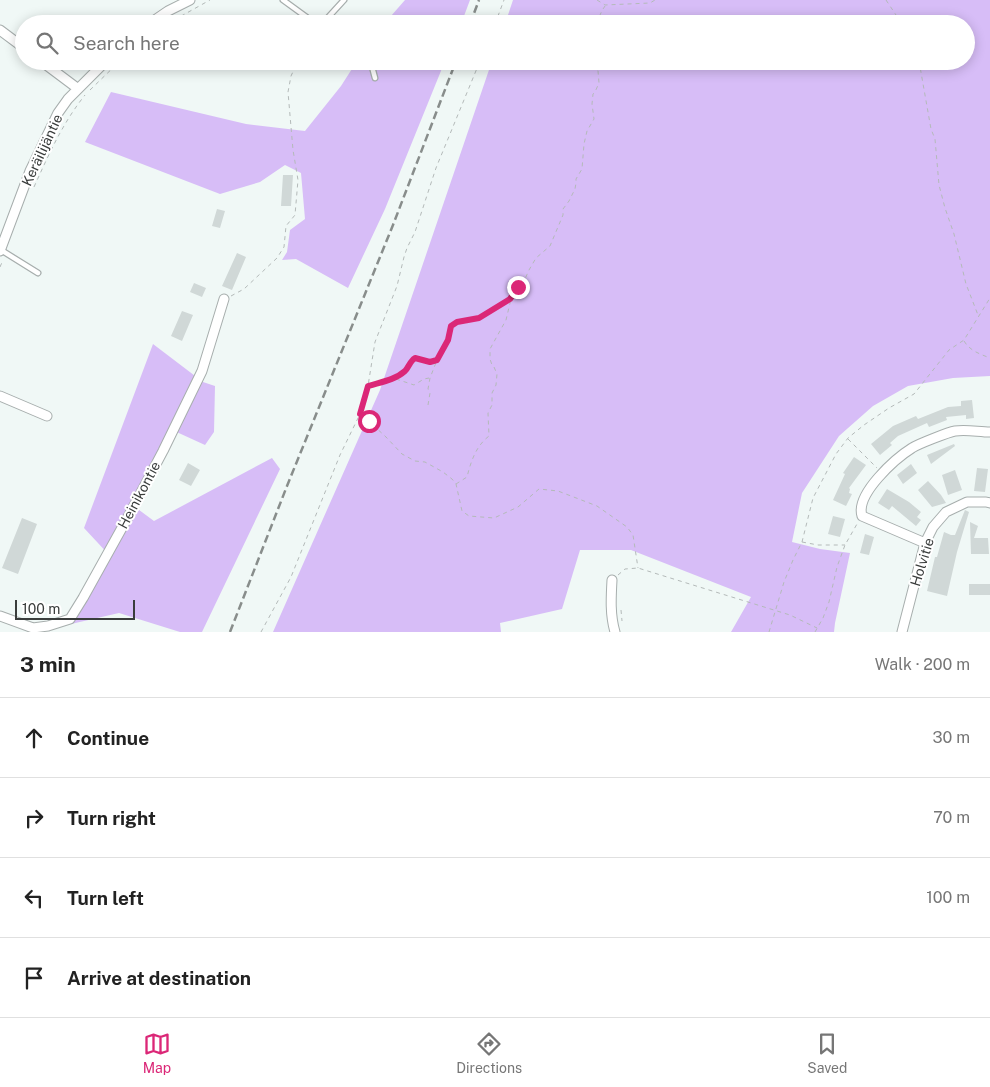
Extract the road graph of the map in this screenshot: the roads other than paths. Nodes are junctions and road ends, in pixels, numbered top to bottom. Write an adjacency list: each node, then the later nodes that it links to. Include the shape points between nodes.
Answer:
1 (190, 0): 4 (street)
2 (282, 0): 5 (lane)
3 (344, 0): 6 (lane)
4 (162, 15)
5 (303, 15)
6 (330, 15)
7 (0, 30): 8 (street)
8 (15, 41)
9 (53, 70): 13 (street)
10 (96, 70): 13 (street, Keräilijäntie)
11 (372, 70): 12 (lane)
12 (375, 78)
13 (77, 88): 14 (street, Keräilijäntie, via 58,114 30,171)
14 (2, 251): 15 (lane)
15 (38, 273)
16 (224, 299): 24 (street, Heinikontie, via 202,371 163,451 83,598 70,619)
17 (0, 396): 18 (street)
18 (46, 416)
19 (990, 432): 21 (street, via 955,431 913,447 882,472 865,495 862,516)
20 (990, 503): 21 (street, Holvitie, via 967,502 946,512)
21 (925, 543): 26 (street, Holvitie)
22 (612, 580): 25 (street, via 612,624)
23 (0, 616): 24 (street, Heinikontie)
24 (37, 630)
25 (619, 630)
26 (902, 632)

